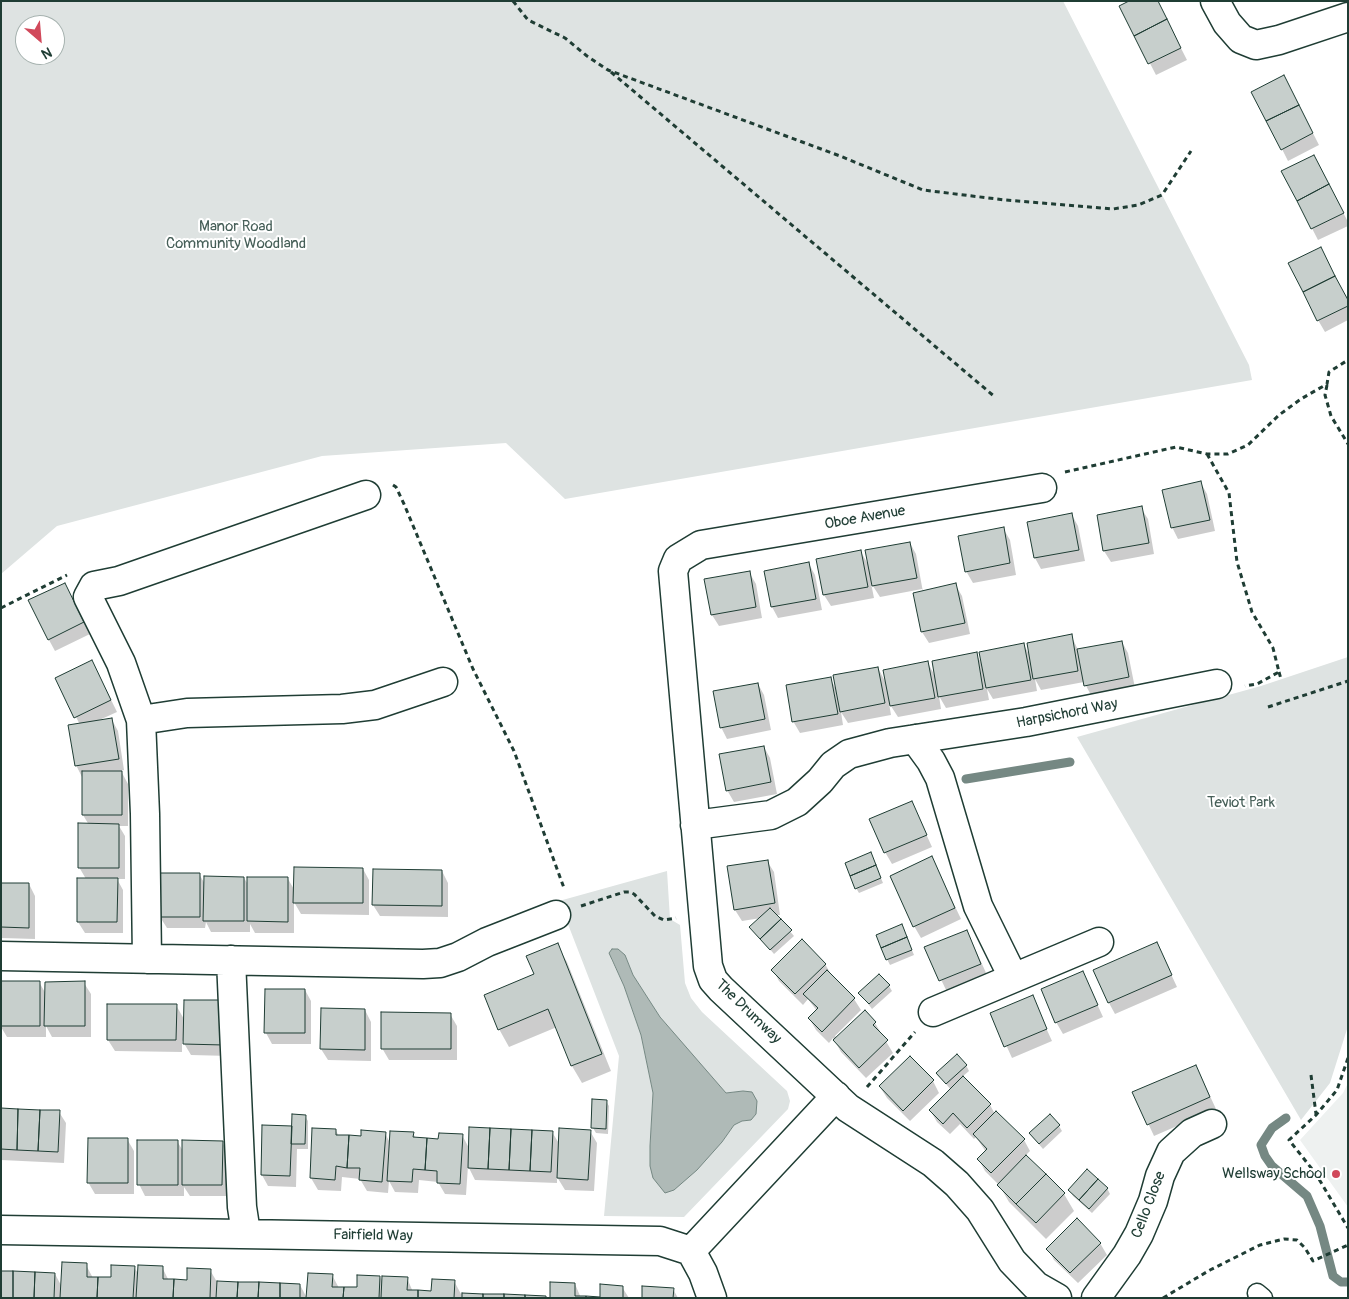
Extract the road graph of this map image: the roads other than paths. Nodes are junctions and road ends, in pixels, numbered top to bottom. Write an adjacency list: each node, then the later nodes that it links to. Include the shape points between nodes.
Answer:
1 (1221, 12): 2 (street, via 1241,40 1256,45)
2 (1348, 17)
3 (1042, 488): 5 (street, Oboe Avenue, via 701,545)
4 (378, 490): 8 (street, via 94,586 88,597 121,663)
5 (690, 551): 10 (street, The Drumway, via 678,559 673,571)
6 (443, 682): 8 (street, via 375,704 342,709 187,713)
7 (1217, 684): 9 (street, Harpsichord Way, via 1026,722)
8 (141, 720): 14 (street)
9 (915, 739): 10 (street, Harpsichord Way, via 890,742 849,754 833,765 797,802 771,815); 16 (street, via 940,778 978,906)
10 (695, 825): 18 (street, The Drumway, via 708,966 713,980)
11 (564, 912): 15 (street, via 440,963)
12 (1099, 942): 16 (street)
13 (1, 956): 14 (street)
14 (147, 959): 15 (street)
15 (230, 960): 21 (street)
16 (1014, 977): 17 (street)
17 (933, 1012)
18 (842, 1102): 22 (street); 24 (street, The Drumway, via 933,1163 957,1184 980,1210 1012,1261 1036,1286)
19 (1212, 1124): 25 (street, Cello Close, via 1192,1133 1171,1152 1139,1234)
20 (1, 1230): 21 (street, Fairfield Way)
21 (246, 1233): 22 (street, Fairfield Way, via 660,1241)
22 (692, 1251): 23 (street)
23 (712, 1298)
24 (1057, 1298)
25 (1096, 1298)

